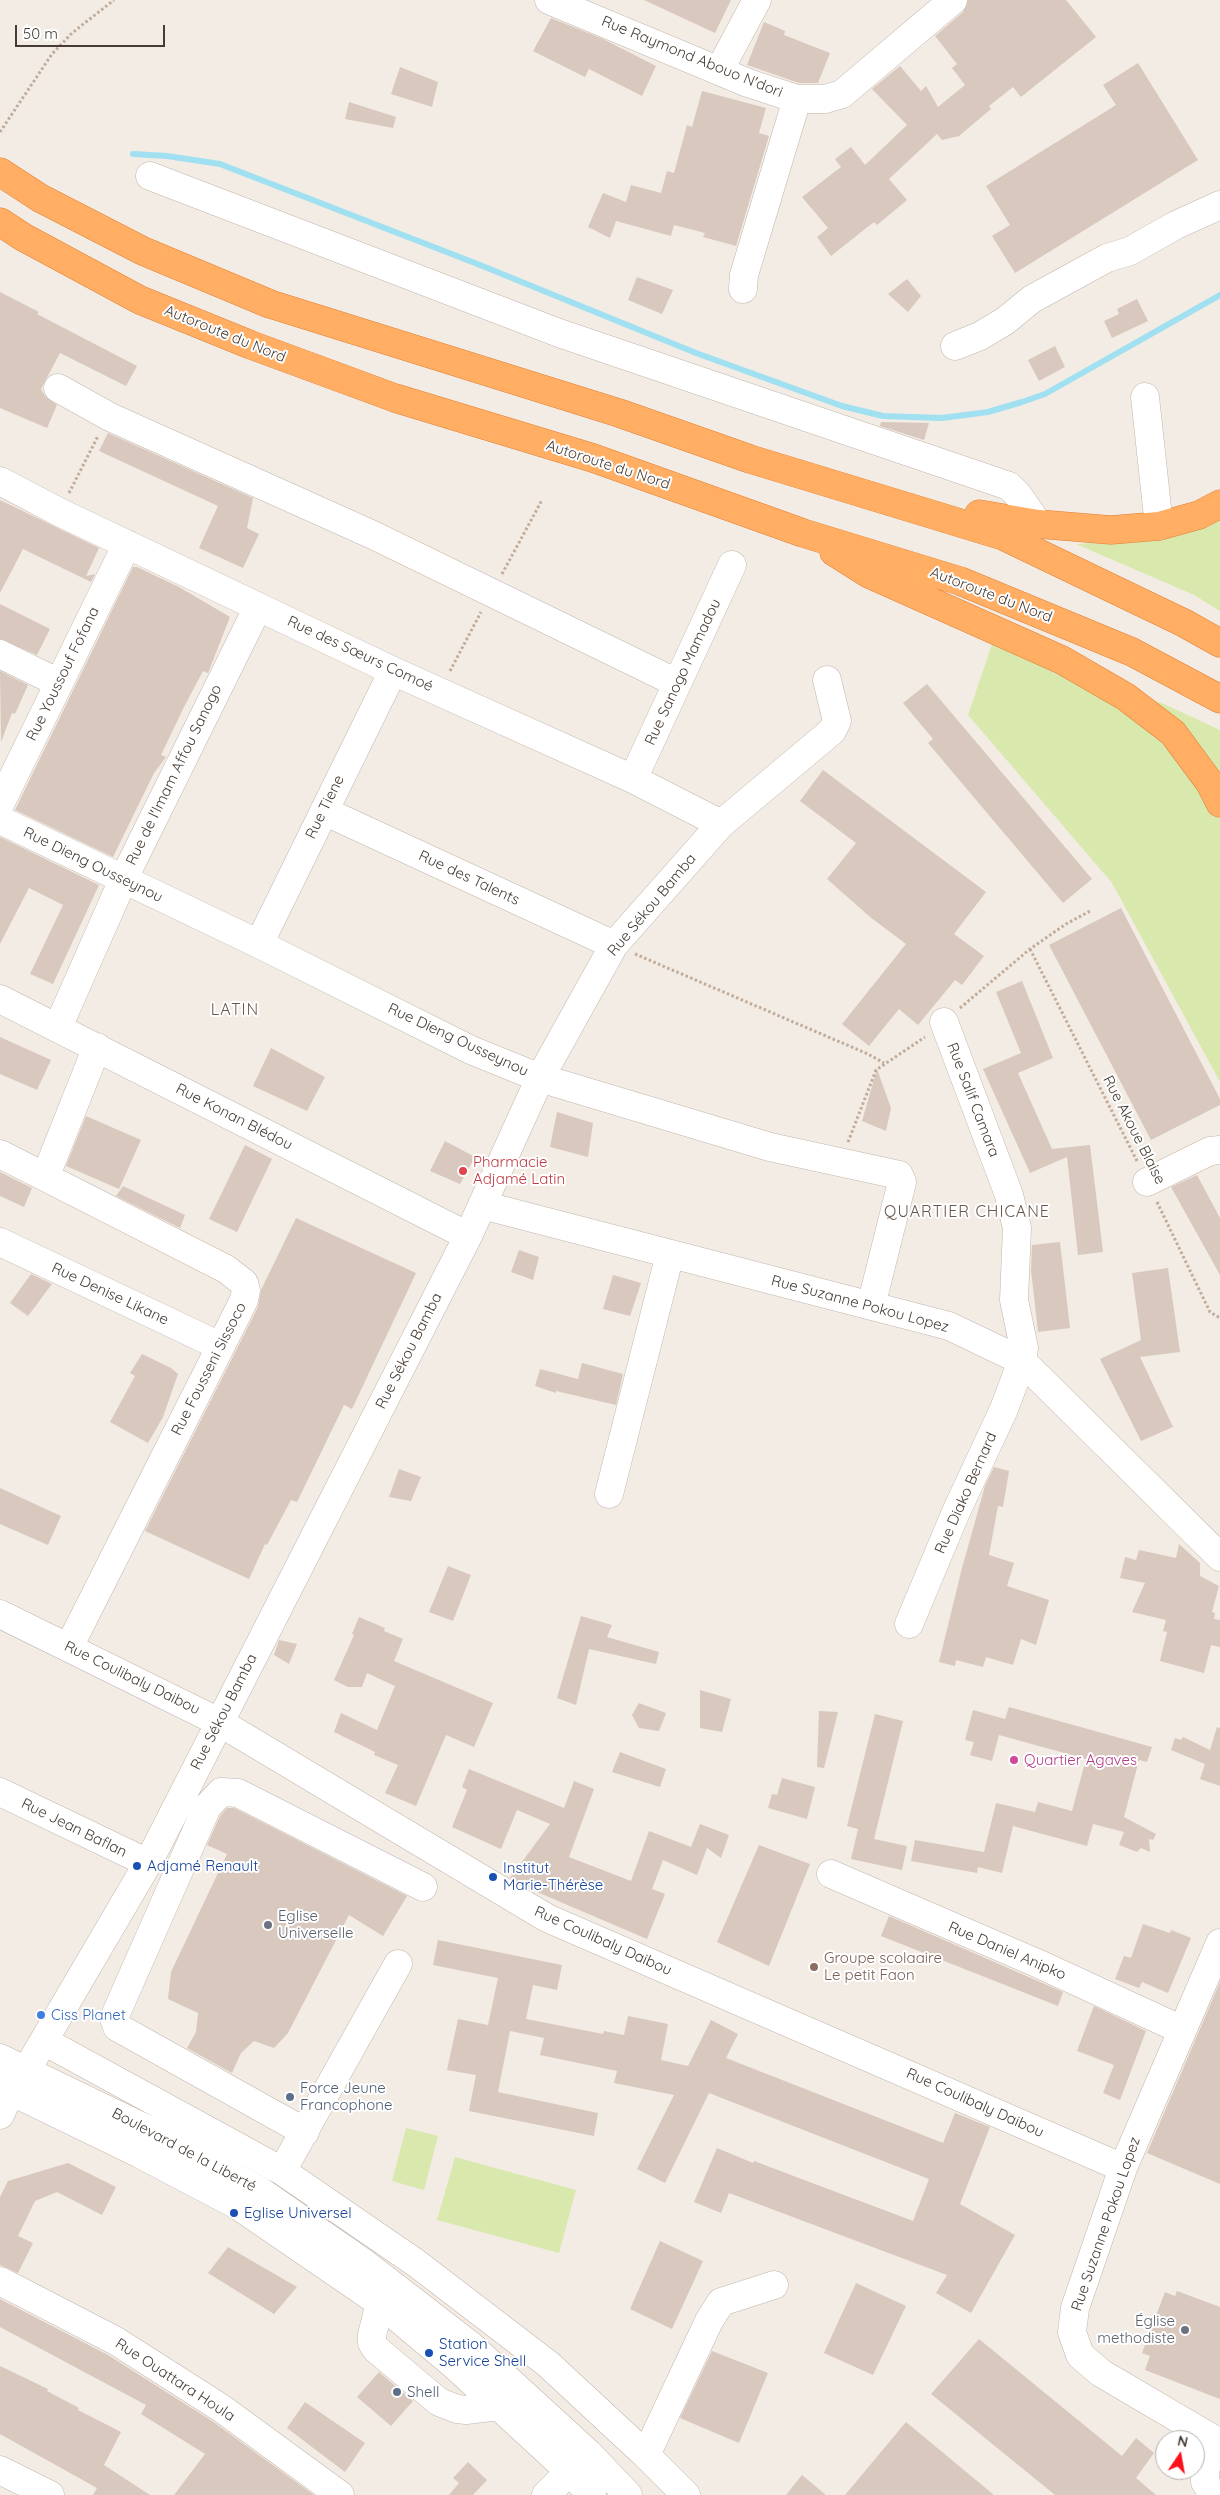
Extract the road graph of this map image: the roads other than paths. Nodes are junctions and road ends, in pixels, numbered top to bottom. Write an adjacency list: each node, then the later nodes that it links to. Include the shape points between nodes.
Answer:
1 (549, 0): 4 (street, Rue Raymond Abouo N'dori)
2 (757, 0): 4 (street)
3 (953, 0): 5 (street, Rue Raymond Abouo N'dori, via 842,94 825,99)
4 (719, 70): 5 (street, Rue Raymond Abouo N'dori)
5 (797, 99): 10 (street, via 744,275)
6 (0, 172): 16 (highway, via 40,198 143,250 270,304)
7 (150, 176): 17 (street, via 559,333 1009,486)
8 (1220, 205): 11 (street, via 1130,251 1107,258 1032,299 980,336)
9 (0, 222): 19 (highway, Autoroute du Nord, via 140,300 251,345 395,398 593,458)
10 (743, 289)
11 (955, 346)
12 (58, 388): 28 (street, via 110,417 373,536)
13 (1145, 397): 18 (street)
14 (0, 481): 20 (street, Rue des Sœurs Comoé)
15 (1220, 504): 18 (highway, via 1199,515)
16 (906, 506): 17 (highway, via 960,510); 23 (highway, via 1003,536 1184,623)
17 (1038, 524): 18 (highway, via 1111,530)
18 (1160, 526)
19 (803, 533): 29 (highway, Autoroute du Nord, via 969,584 1132,652); 31 (highway, via 869,574 1062,660 1126,697 1172,733 1210,783)
20 (126, 544): 22 (street, Rue des Sœurs Comoé); 27 (street, Rue Youssouf Fofana)
21 (732, 564): 28 (street, Rue Sanogo Mamadou)
22 (258, 606): 25 (street, Rue des Sœurs Comoé); 36 (street, Rue de l'Imam Affou Sanogo)
23 (1220, 644)
24 (0, 654): 27 (street)
25 (393, 671): 30 (street, Rue des Sœurs Comoé); 33 (street, Rue Tiene)
26 (827, 680): 35 (street, Rue Sékou Bamba, via 837,721 832,731)
27 (59, 683): 32 (street, Rue Youssouf Fofana)
28 (677, 683): 30 (street, Rue Sanogo Mamadou)
29 (1220, 699)
30 (632, 779): 35 (street, Rue des Sœurs Comoé)
31 (1220, 803)
32 (0, 804)
33 (324, 811): 37 (street, Rue Tiene); 38 (street, Rue des Talents)
34 (0, 820): 36 (street, Rue Dieng Ousseynou)
35 (721, 824): 38 (street, Rue Sékou Bamba)
36 (123, 880): 37 (street, Rue Dieng Ousseynou); 41 (street, Rue de l'Imam Affou Sanogo)
37 (259, 944): 43 (street, Rue Dieng Ousseynou, via 472,1050)
38 (614, 945): 43 (street, Rue Sékou Bamba)
39 (0, 999): 41 (street, Rue Konan Blédou)
40 (944, 1022): 54 (street, Rue Salif Camara, via 1009,1195 1017,1228 1014,1300 1024,1348)
41 (58, 1027): 42 (street, Rue Konan Blédou)
42 (97, 1047): 46 (street); 49 (street, Rue Konan Blédou)
43 (540, 1078): 48 (street, Rue Sékou Bamba); 52 (street, Rue Dieng Ousseynou, via 770,1146 899,1175 902,1182)
44 (1220, 1150): 47 (street, via 1210,1151)
45 (0, 1154): 46 (street, Rue Fousseni Sissoco)
46 (46, 1175): 53 (street, Rue Fousseni Sissoco, via 205,1257 244,1283 244,1300)
47 (1147, 1182)
48 (482, 1205): 49 (street, Rue Sékou Bamba); 51 (street, Rue Suzanne Pokou Lopez)
49 (468, 1236): 60 (street, Rue Sékou Bamba)
50 (0, 1242): 53 (street, Rue Denise Likane)
51 (670, 1254): 52 (street, Rue Suzanne Pokou Lopez); 55 (street)
52 (871, 1306): 54 (street, Rue Suzanne Pokou Lopez, via 949,1326)
53 (220, 1346): 59 (street, Rue Fousseni Sissoco)
54 (1022, 1361): 56 (street, Rue Suzanne Pokou Lopez); 58 (street, Rue Diako Bernard)
55 (609, 1494)
56 (1220, 1557)
57 (0, 1614): 59 (street, Rue Coulibaly Daibou)
58 (909, 1624)
59 (69, 1647): 60 (street, Rue Coulibaly Daibou)
60 (219, 1722): 62 (street, Rue Sékou Bamba); 72 (street, Rue Coulibaly Daibou, via 547,1918)
61 (0, 1792): 62 (street, Rue Jean Baflan)
62 (148, 1863): 68 (street, Rue Sékou Bamba)
63 (832, 1874): 67 (street, Rue Daniel Anipko)
64 (423, 1886): 71 (street, via 238,1793 221,1792 207,1807 114,2018 117,2027)
65 (1220, 1943): 67 (street, Rue Suzanne Pokou Lopez)
66 (398, 1964): 71 (street)
67 (1182, 2030): 72 (street, Rue Suzanne Pokou Lopez)
68 (44, 2041): 70 (street, Rue Sékou Bamba); 73 (street)
69 (0, 2058): 70 (street, Boulevard de la Liberté)
70 (9, 2091): 76 (street, Boulevard de la Liberté, via 237,2205); 81 (street, Boulevard de la Liberté, via 151,2131 260,2191 364,2263 470,2344)
71 (305, 2132): 73 (street)
72 (1123, 2168): 78 (street, Rue Suzanne Pokou Lopez, via 1074,2308 1072,2332 1080,2356 1101,2373)
73 (282, 2171): 80 (street, via 416,2263 540,2358)
74 (0, 2281): 84 (street, Rue Ouattara Houla, via 116,2342 221,2408)
75 (774, 2285): 80 (street, via 721,2302)
76 (380, 2303): 77 (street, Boulevard de la Liberté); 77 (street, via 372,2335 376,2348 439,2402 466,2410)
77 (499, 2406): 81 (street, Boulevard de la Liberté)
78 (1220, 2443)
79 (1220, 2448): 89 (street, via 1205,2467 1205,2482)
80 (646, 2455): 88 (street)
81 (579, 2462): 85 (street); 86 (street, Boulevard de la Liberté); 87 (street, Boulevard de la Liberté)
82 (0, 2470): 83 (street)
83 (50, 2495)
84 (340, 2495)
85 (546, 2495)
86 (592, 2495)
87 (628, 2495)
88 (686, 2495)
89 (1213, 2495)

